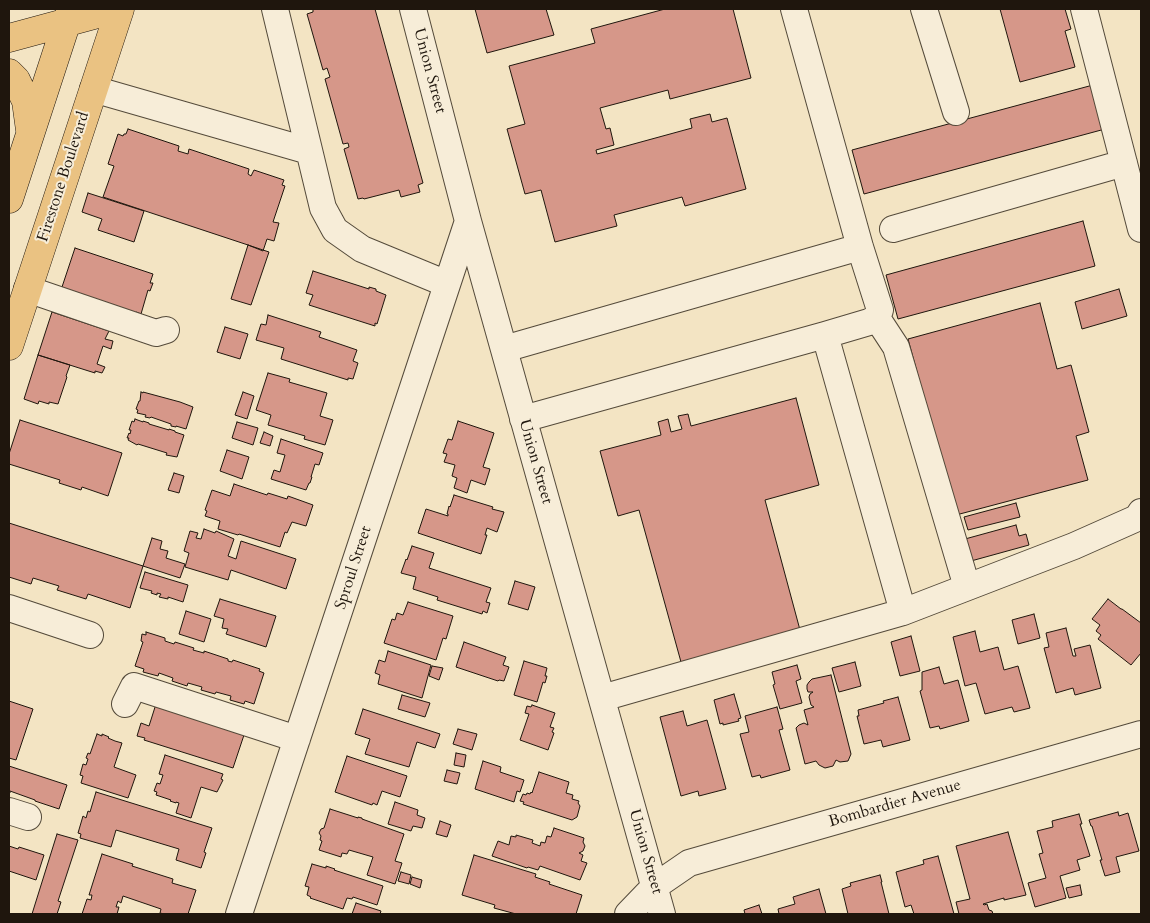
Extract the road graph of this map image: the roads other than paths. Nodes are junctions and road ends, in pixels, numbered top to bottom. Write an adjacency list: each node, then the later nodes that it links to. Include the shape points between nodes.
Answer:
1 (116, 9): 8 (main road)
2 (120, 9): 11 (main road, Firestone Boulevard)
3 (275, 9): 14 (street)
4 (413, 9): 17 (street, Union Street)
5 (794, 9): 20 (street)
6 (924, 9): 12 (street)
7 (1084, 9): 15 (street)
8 (68, 16): 9 (main road); 13 (main road)
9 (9, 38)
10 (9, 73): 13 (main road, via 26,100)
11 (94, 89): 14 (street); 22 (main road, Firestone Boulevard)
12 (956, 112)
13 (31, 132): 16 (main road)
14 (309, 151): 21 (street, via 323,208 336,230 362,249)
15 (1124, 163): 18 (street); 19 (street)
16 (9, 199)
17 (468, 221): 21 (street, Sproul Street); 27 (street, Union Street)
18 (893, 229)
19 (1141, 229)
20 (860, 247): 23 (street, via 880,310); 27 (street)
21 (448, 284): 37 (street, Sproul Street)
22 (27, 290): 24 (street, via 156,333); 26 (main road, Firestone Boulevard)
23 (877, 318): 25 (street); 30 (street, via 896,347)
24 (166, 330)
25 (825, 334): 28 (street); 32 (street)
26 (9, 346)
27 (504, 349): 28 (street, Union Street)
28 (523, 419): 34 (street, Union Street)
29 (1141, 512): 30 (street, via 1137,518 1074,546)
30 (967, 587): 32 (street)
31 (9, 608): 33 (street)
32 (903, 612): 34 (street)
33 (90, 635)
34 (602, 698): 38 (street, Union Street)
35 (125, 704): 37 (street, via 134,686)
36 (1141, 734): 38 (street, Bombardier Avenue, via 689,863)
37 (297, 739): 39 (street, Sproul Street)
38 (654, 886): 40 (street, Bombardier Avenue); 41 (street, Union Street)
39 (239, 914)
40 (628, 914)
41 (662, 914)

